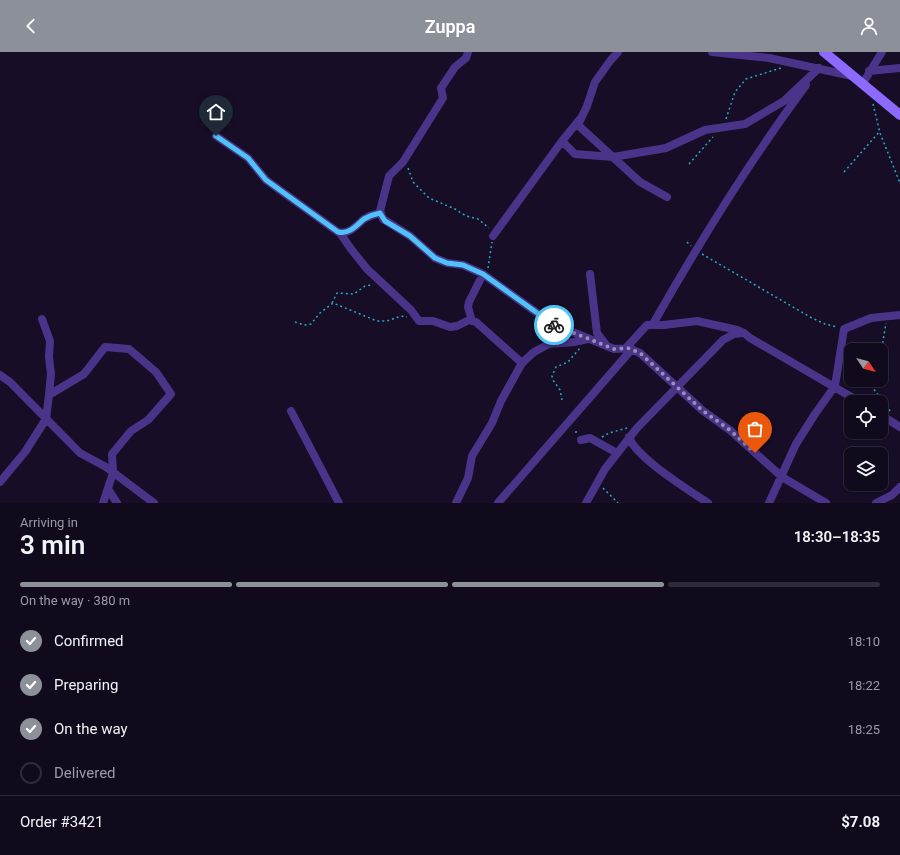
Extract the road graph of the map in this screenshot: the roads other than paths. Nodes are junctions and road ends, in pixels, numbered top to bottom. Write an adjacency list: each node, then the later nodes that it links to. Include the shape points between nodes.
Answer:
1 (468, 52): 17 (street, via 441,88 443,98 403,162 389,176)
2 (618, 52): 12 (street, via 595,82)
3 (712, 52): 6 (street, via 769,58)
4 (824, 52): 9 (main road)
5 (882, 52): 8 (street)
6 (819, 68): 9 (street); 15 (street, via 784,101 745,124 704,130 666,148); 25 (street, via 779,122 695,249)
7 (900, 68): 8 (street)
8 (869, 71): 10 (street)
9 (853, 76): 10 (main road)
10 (863, 84): 11 (main road)
11 (900, 115)
12 (580, 119): 14 (street); 15 (street, via 580,129)
13 (216, 136): 18 (street, via 248,158 266,180)
14 (562, 141): 15 (street, via 575,154); 19 (street)
15 (613, 157): 16 (street, via 640,182)
16 (667, 197)
17 (380, 213): 18 (street, via 364,219 349,231); 21 (street, via 385,221 410,236 435,258 463,265)
18 (340, 233): 24 (street, via 367,269 411,310 419,321 433,321 450,327)
19 (493, 236)
20 (590, 274): 28 (street, via 597,333)
21 (485, 275): 24 (street, via 469,302); 27 (street, via 551,323)
22 (900, 314): 32 (street, via 871,318 844,329)
23 (42, 319): 34 (street, via 50,341)
24 (472, 321): 30 (street, via 489,332)
25 (653, 324): 26 (street, via 697,321); 29 (street, via 645,326)
26 (744, 333): 32 (street); 33 (street, via 727,338)
27 (589, 339): 28 (street); 30 (street, via 549,344 534,352)
28 (608, 347): 29 (street, via 617,350)
29 (628, 349): 33 (street, via 648,359); 48 (street)
30 (522, 363): 53 (street, via 472,456 468,478)
31 (0, 375): 37 (street)
32 (835, 386): 35 (street); 44 (street, via 796,444)
33 (678, 388): 40 (street); 44 (street)
34 (49, 395): 37 (street); 43 (street, via 84,374 105,347 129,350 156,372 172,394 148,420 131,431 112,454)
35 (849, 395)
36 (291, 411): 52 (street)
37 (46, 419): 43 (street, via 80,453); 45 (street, via 25,452)
38 (888, 419): 39 (street)
39 (900, 427)
40 (630, 437): 42 (street); 56 (street, via 632,445 642,456)
41 (581, 440): 42 (street, via 590,438)
42 (617, 453): 55 (street)
43 (113, 473): 47 (street); 51 (street)
44 (782, 477): 57 (street); 58 (street)
45 (0, 482)
46 (900, 487): 59 (street, via 892,495)
47 (108, 489): 49 (street); 50 (street)
48 (505, 500): 54 (street)
49 (103, 503)
50 (117, 503)
51 (154, 503)
52 (339, 503)
53 (456, 503)
54 (498, 503)
55 (586, 503)
56 (708, 503)
57 (769, 503)
58 (826, 503)
59 (876, 503)

